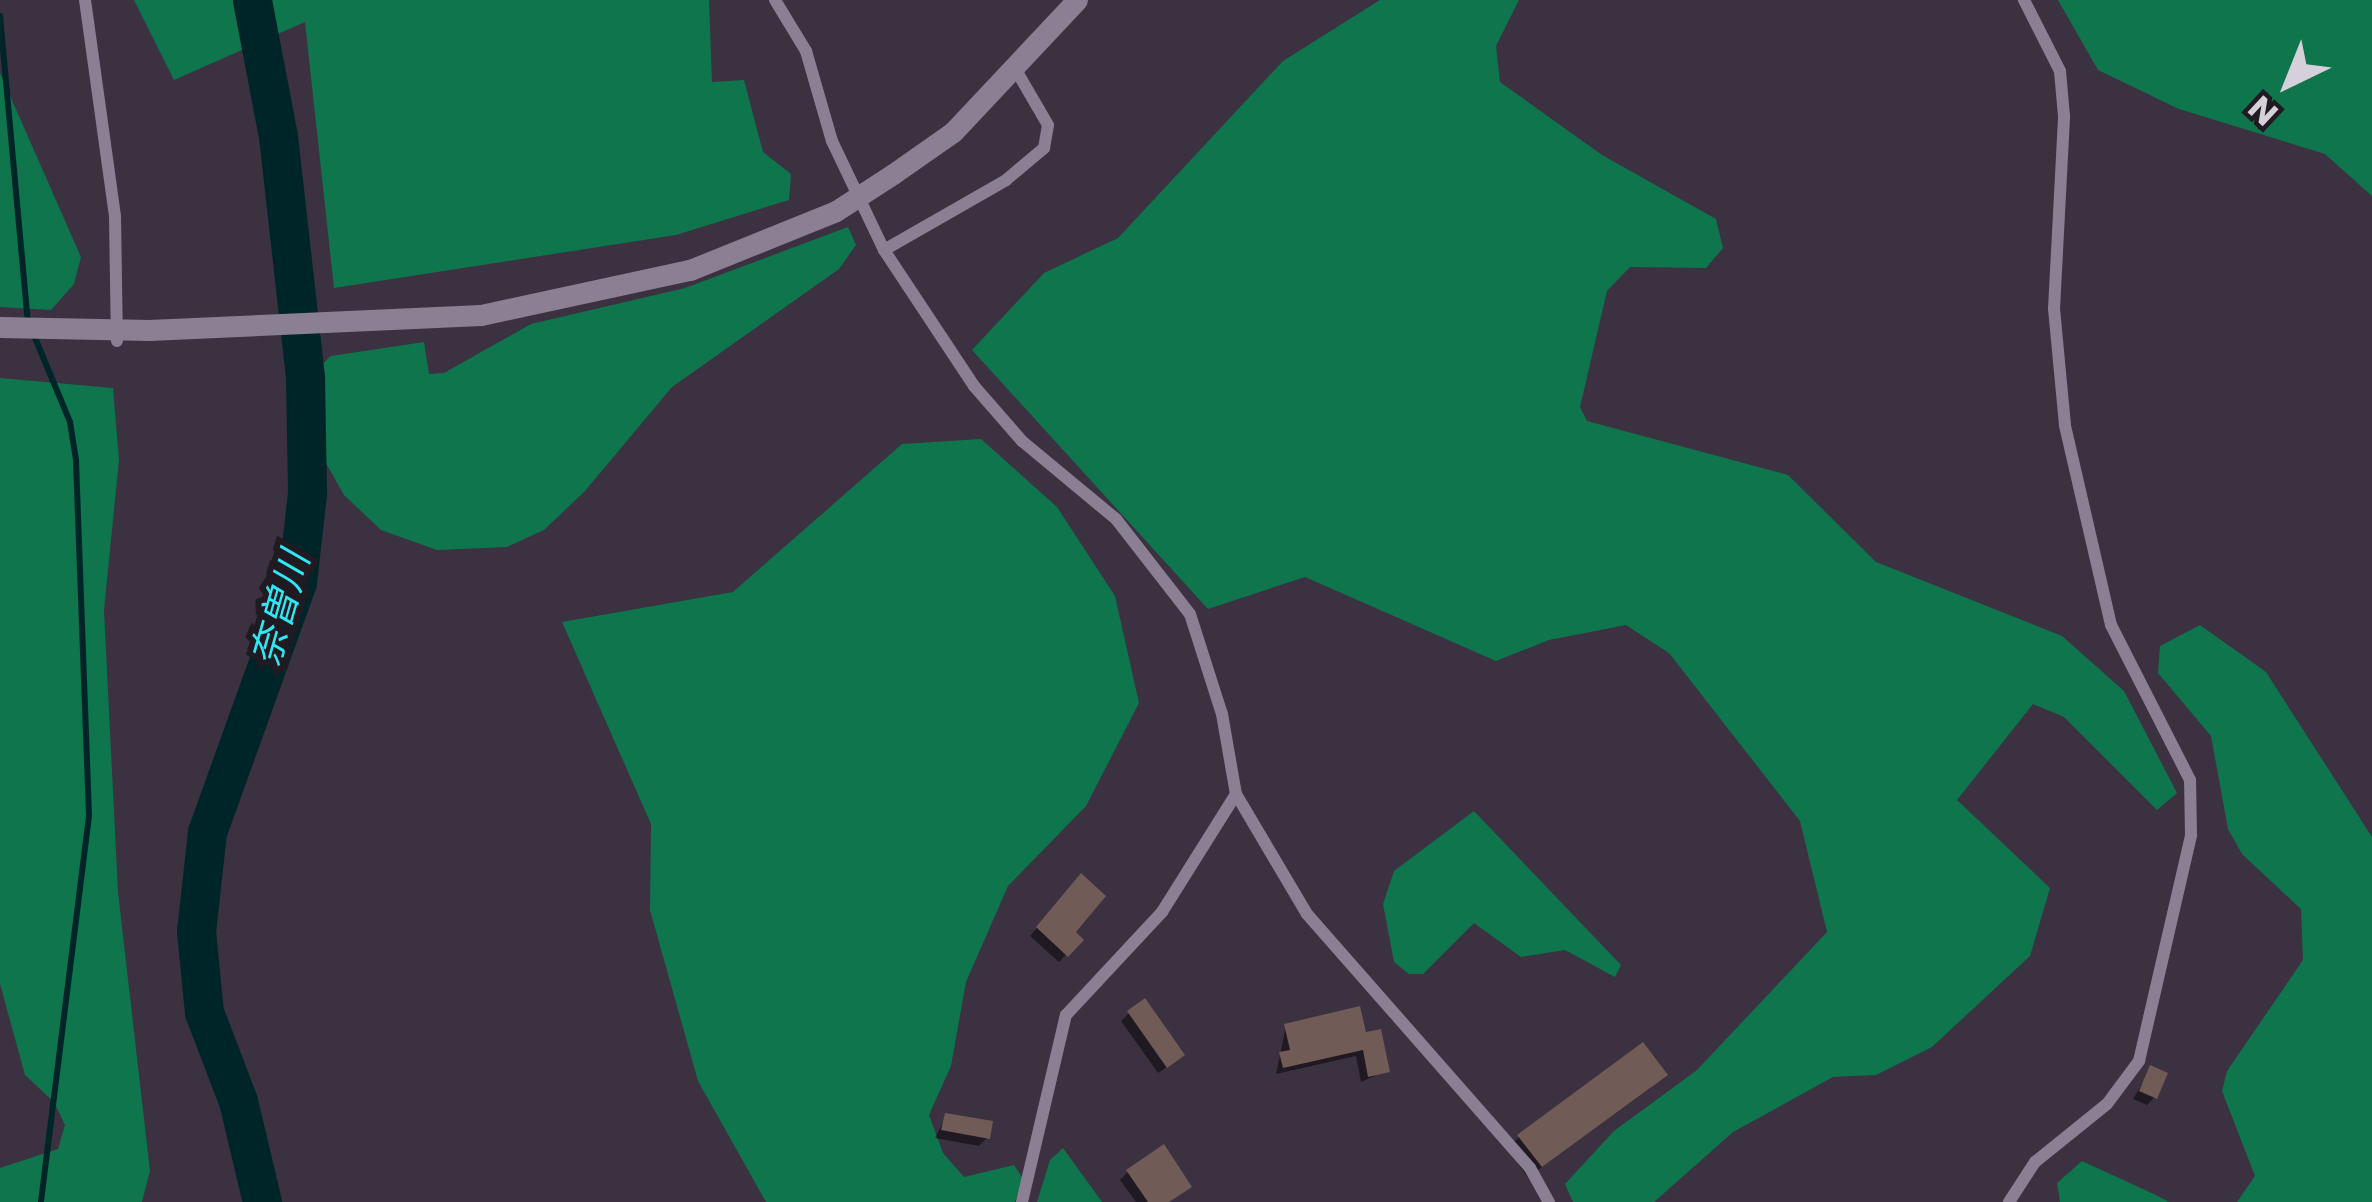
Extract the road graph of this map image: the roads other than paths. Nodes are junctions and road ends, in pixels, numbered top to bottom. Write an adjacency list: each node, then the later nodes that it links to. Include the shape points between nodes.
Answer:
1 (85, 0): 8 (street, via 115,217)
2 (775, 0): 6 (street, via 806,51 832,141)
3 (1077, 0): 5 (street)
4 (2024, 0): 10 (street, via 2060,71 2054,309 2065,425 2111,625 2191,780 2191,835 2139,1061 2107,1104 2061,1136)
5 (1016, 70): 6 (street, via 1048,125 1044,148 1006,180); 7 (street, via 953,132 836,211 690,270 564,300 403,320)
6 (884, 250): 9 (street, via 974,386 1022,441 1116,519 1190,614 1222,714)
7 (0, 326)
8 (117, 340)
9 (1236, 794): 11 (street, via 1208,850 1162,912 1066,1016); 12 (street, via 1307,914 1530,1168)
10 (2013, 1200)
11 (1022, 1202)
12 (1549, 1202)

